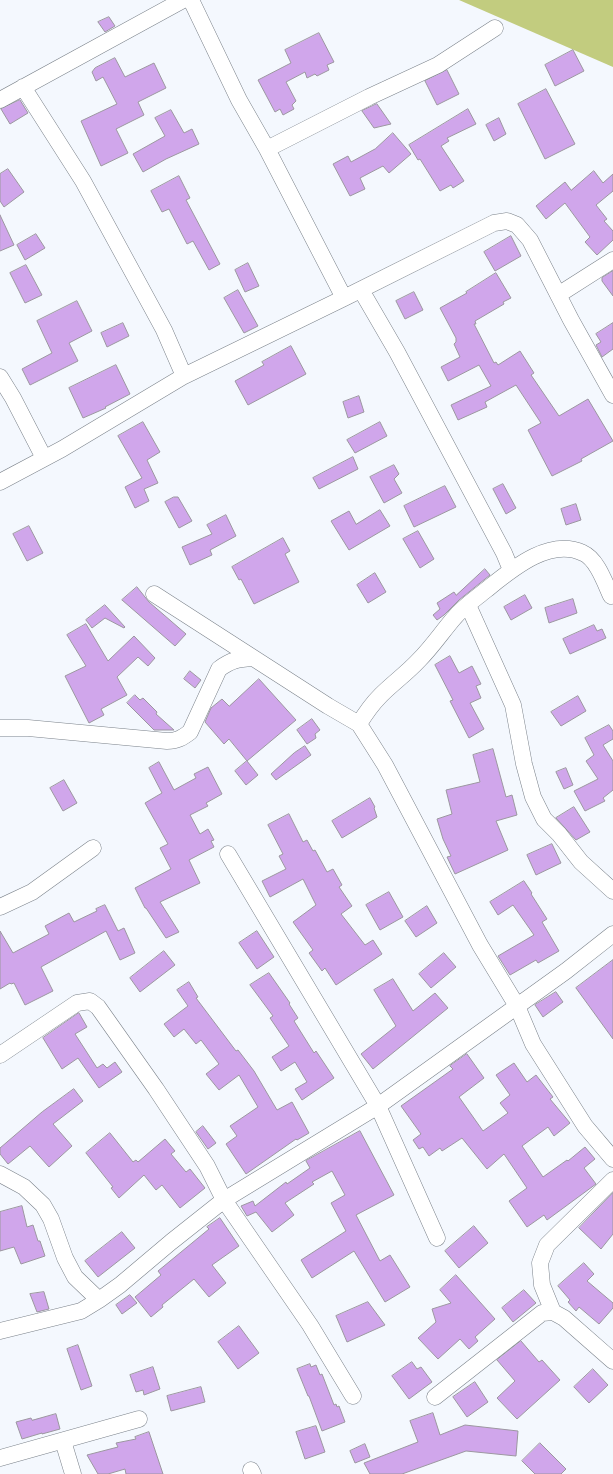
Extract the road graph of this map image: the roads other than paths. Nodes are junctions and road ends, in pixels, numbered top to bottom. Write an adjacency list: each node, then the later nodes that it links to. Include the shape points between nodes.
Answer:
1 (183, 0): 4 (street)
2 (191, 0): 6 (street)
3 (496, 28): 6 (street, via 438,65)
4 (23, 87): 5 (street); 11 (street, via 83,181 164,330)
5 (0, 100)
6 (266, 149): 10 (street)
7 (613, 260): 9 (street)
8 (361, 290): 9 (street, via 494,223 506,221 517,225 530,240); 10 (street); 16 (street, via 397,352)
9 (558, 295): 13 (street)
10 (344, 298): 11 (street)
11 (184, 376): 14 (street)
12 (0, 377): 14 (street)
13 (613, 395)
14 (44, 458): 15 (street)
15 (0, 482)
16 (511, 570): 18 (street, via 527,559 551,550 571,549 585,553 597,567); 19 (street)
17 (154, 594): 20 (street)
18 (611, 596)
19 (468, 604): 22 (street, via 418,661 380,696); 25 (street, via 513,705 533,798 544,819 581,862)
20 (252, 658): 21 (street, via 237,659 220,669 190,732 176,741 28,728); 22 (street)
21 (1, 723)
22 (359, 724): 28 (street, via 385,766 480,945)
23 (93, 848): 26 (street, via 32,892)
24 (228, 854): 30 (street)
25 (613, 891)
26 (0, 907)
27 (613, 934): 28 (street)
28 (517, 1006): 30 (street); 31 (street, via 533,1044 585,1126)
29 (0, 1055): 34 (street, via 77,1003 90,1001 98,1007 156,1089 207,1166)
30 (378, 1106): 34 (street); 35 (street)
31 (613, 1159)
32 (0, 1174): 36 (street, via 24,1187 43,1205 75,1277)
33 (613, 1180): 37 (street, via 547,1245 540,1264 542,1284)
34 (224, 1200): 36 (street); 40 (street, via 310,1325)
35 (436, 1238)
36 (99, 1300): 38 (street, via 81,1311)
37 (553, 1312): 39 (street, via 564,1318); 41 (street, via 542,1313)
38 (0, 1331)
39 (613, 1361)
40 (353, 1396)
41 (435, 1397)
42 (139, 1418): 43 (street)
43 (63, 1440): 44 (street); 45 (street)
44 (0, 1458)
45 (74, 1474)

